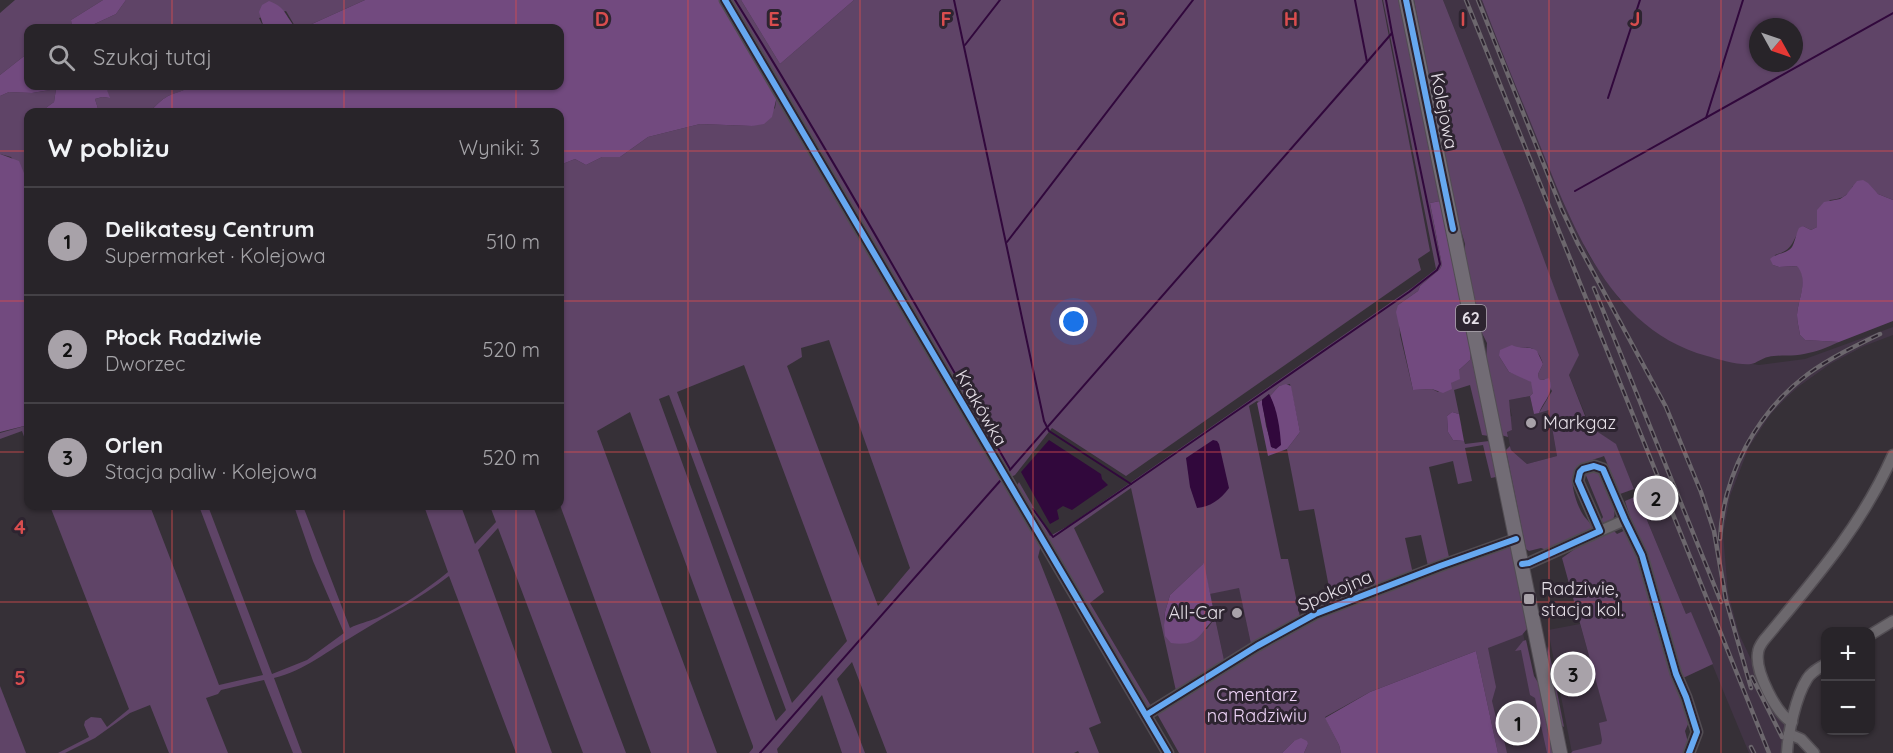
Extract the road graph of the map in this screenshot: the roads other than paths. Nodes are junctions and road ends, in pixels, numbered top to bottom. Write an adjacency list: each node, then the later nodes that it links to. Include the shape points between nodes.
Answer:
1 (725, 0): 11 (street, Krakówka)
2 (1406, 0): 6 (main road, Kolejowa / 62)
3 (1893, 455): 12 (street, via 1844,542 1759,649 1758,663 1768,690)
4 (1624, 520): 5 (street); 5 (street, via 1603,469 1584,469 1579,485); 15 (street, via 1642,555 1697,732)
5 (1600, 531): 7 (street)
6 (1516, 539): 7 (main road, Kolejowa / 62); 11 (street, Spokojna, via 1315,614)
7 (1522, 564): 14 (main road, Kolejowa / 62)
8 (1893, 621): 9 (street)
9 (1875, 632)
10 (1821, 667): 12 (street, via 1806,680)
11 (1146, 715): 13 (street, Krakówka)
12 (1790, 728): 16 (street); 17 (street)
13 (1168, 753)
14 (1560, 753)
15 (1689, 753)
16 (1787, 753)
17 (1814, 753)

